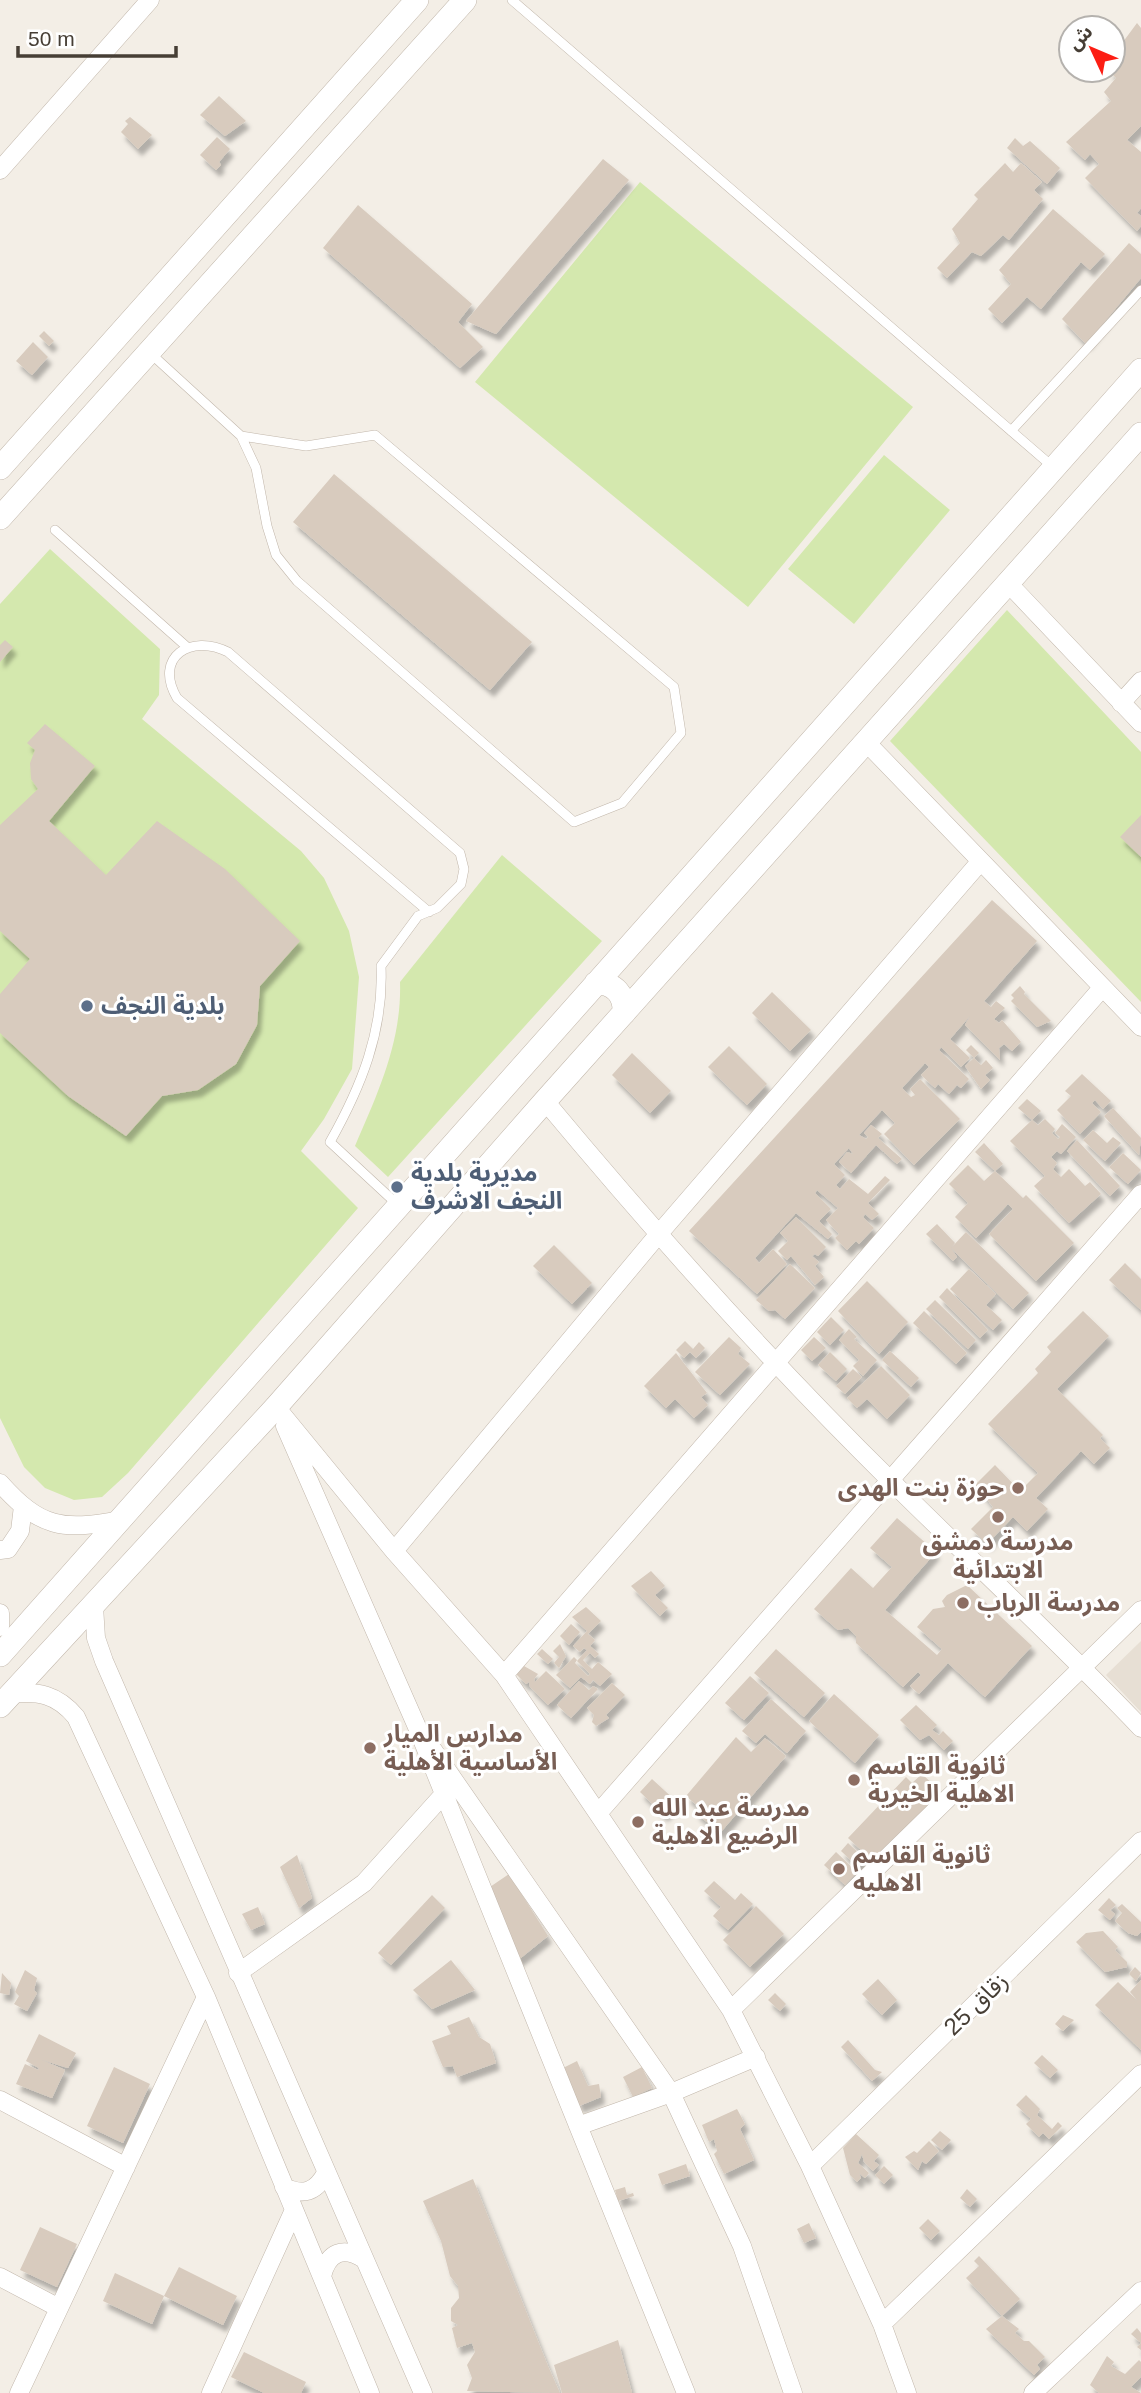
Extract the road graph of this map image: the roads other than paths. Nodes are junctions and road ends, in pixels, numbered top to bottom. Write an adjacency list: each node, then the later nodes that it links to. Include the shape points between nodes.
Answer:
1 (150, 0): 6 (street)
2 (417, 0): 5 (street)
3 (465, 0): 7 (street)
4 (512, 0): 13 (lane)
5 (268, 169): 7 (street, via 274,182); 8 (street)
6 (0, 170)
7 (294, 189): 9 (street)
8 (227, 216): 9 (street, via 241,217); 16 (street)
9 (254, 234): 11 (street)
10 (1141, 290): 13 (lane)
11 (148, 351): 15 (lane); 18 (street)
12 (1141, 370): 17 (street)
13 (1011, 431): 17 (lane)
14 (1141, 434): 20 (street)
15 (241, 436): 15 (lane, via 306,446 375,435 674,687 681,733 622,803 574,822 297,581 276,555 256,468)
16 (0, 468)
17 (1055, 468): 28 (street)
18 (0, 518)
19 (55, 530): 21 (lane)
20 (1008, 583): 23 (street); 25 (street)
21 (187, 646): 27 (lane, via 169,670 168,683 177,698); 27 (lane, via 216,646 228,652 460,853 461,884)
22 (1141, 681): 23 (street)
23 (1121, 703): 24 (street)
24 (1141, 723)
25 (866, 742): 26 (street); 29 (street)
26 (980, 862): 31 (street); 37 (street)
27 (429, 912): 36 (lane, via 418,916 381,967 382,995 372,1051 357,1094 330,1142)
28 (639, 935): 29 (street, via 644,958); 30 (street)
29 (666, 966): 32 (street)
30 (596, 983): 32 (street, via 618,992); 36 (street)
31 (1102, 988): 33 (street); 38 (street)
32 (624, 1013): 34 (street)
33 (1141, 1027)
34 (545, 1101): 37 (street); 39 (street)
35 (1141, 1194): 40 (street)
36 (399, 1206): 43 (street)
37 (657, 1236): 38 (street); 45 (street)
38 (776, 1362): 40 (street); 52 (street)
39 (276, 1407): 45 (street); 46 (street); 54 (street)
40 (890, 1480): 51 (street); 57 (street)
41 (0, 1483): 42 (street)
42 (23, 1506): 43 (street, via 46,1523 72,1526); 44 (street, via 20,1531 8,1549)
43 (120, 1520): 50 (street)
44 (0, 1550)
45 (394, 1551): 52 (street)
46 (94, 1606): 53 (street); 59 (street, via 96,1638 104,1661)
47 (1141, 1610): 51 (street)
48 (0, 1613): 49 (street)
49 (0, 1627)
50 (0, 1655)
51 (1081, 1665): 55 (street); 61 (street)
52 (504, 1675): 57 (street)
53 (5, 1700): 60 (street, via 35,1691 67,1706 76,1717)
54 (417, 1727): 56 (street); 64 (street)
55 (1141, 1728)
56 (443, 1795): 59 (street, via 364,1882); 66 (street)
57 (600, 1811): 61 (street)
58 (1141, 1842): 67 (street, زقاق 25)
59 (239, 1973): 69 (street)
60 (206, 1997): 68 (street); 70 (street)
61 (731, 2010): 62 (street)
62 (756, 2057): 64 (street); 67 (street)
63 (1141, 2074): 77 (street)
64 (671, 2093): 66 (street); 83 (street, via 742,2246)
65 (0, 2100): 68 (street)
66 (578, 2126): 82 (street)
67 (810, 2166): 77 (street)
68 (126, 2167): 76 (street)
69 (326, 2173): 70 (street, via 320,2185 309,2192); 72 (street)
70 (284, 2187): 71 (street)
71 (294, 2210): 73 (street); 79 (street)
72 (364, 2259): 73 (street, via 351,2251 337,2252 325,2261); 81 (street)
73 (321, 2276): 80 (street)
74 (0, 2277): 76 (street)
75 (1141, 2291): 85 (street)
76 (59, 2308): 78 (street)
77 (882, 2323): 84 (street)
78 (19, 2393)
79 (211, 2393)
80 (370, 2393)
81 (423, 2393)
82 (686, 2393)
83 (793, 2393)
84 (907, 2393)
85 (1033, 2393)

